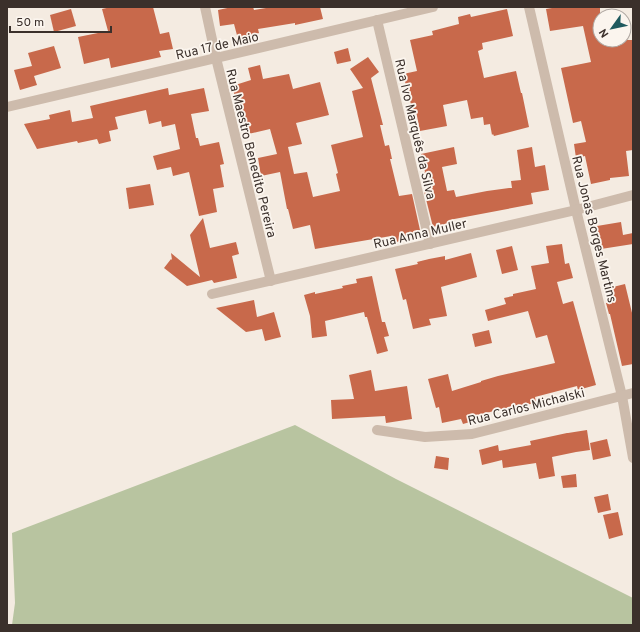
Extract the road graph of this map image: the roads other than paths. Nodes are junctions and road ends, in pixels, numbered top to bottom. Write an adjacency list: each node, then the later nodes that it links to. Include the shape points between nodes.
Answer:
1 (205, 7): 5 (street, Rua Maestro Benedito Pereira)
2 (433, 7): 4 (street, Rua 17 de Maio)
3 (529, 7): 8 (street, Rua Jonas Borges Martins)
4 (377, 20): 5 (street, Rua 17 de Maio); 9 (street, Rua Ivo Marquês da Silva)
5 (216, 58): 6 (street, Rua 17 de Maio); 10 (street, Rua Maestro Benedito Pereira)
6 (7, 107)
7 (633, 195): 8 (street, Rua Anna Muller)
8 (576, 210): 9 (street, Rua Anna Muller); 13 (street, Rua Jonas Borges Martins)
9 (430, 244): 10 (street, Rua Anna Muller)
10 (271, 281): 11 (street, Rua Anna Muller)
11 (212, 294)
12 (633, 393): 13 (street, Rua Carlos Michalski)
13 (622, 396): 14 (street, Rua Carlos Michalski, via 472,434 425,437); 15 (street, Rua Jonas Borges Martins)
14 (377, 430)
15 (633, 458)

